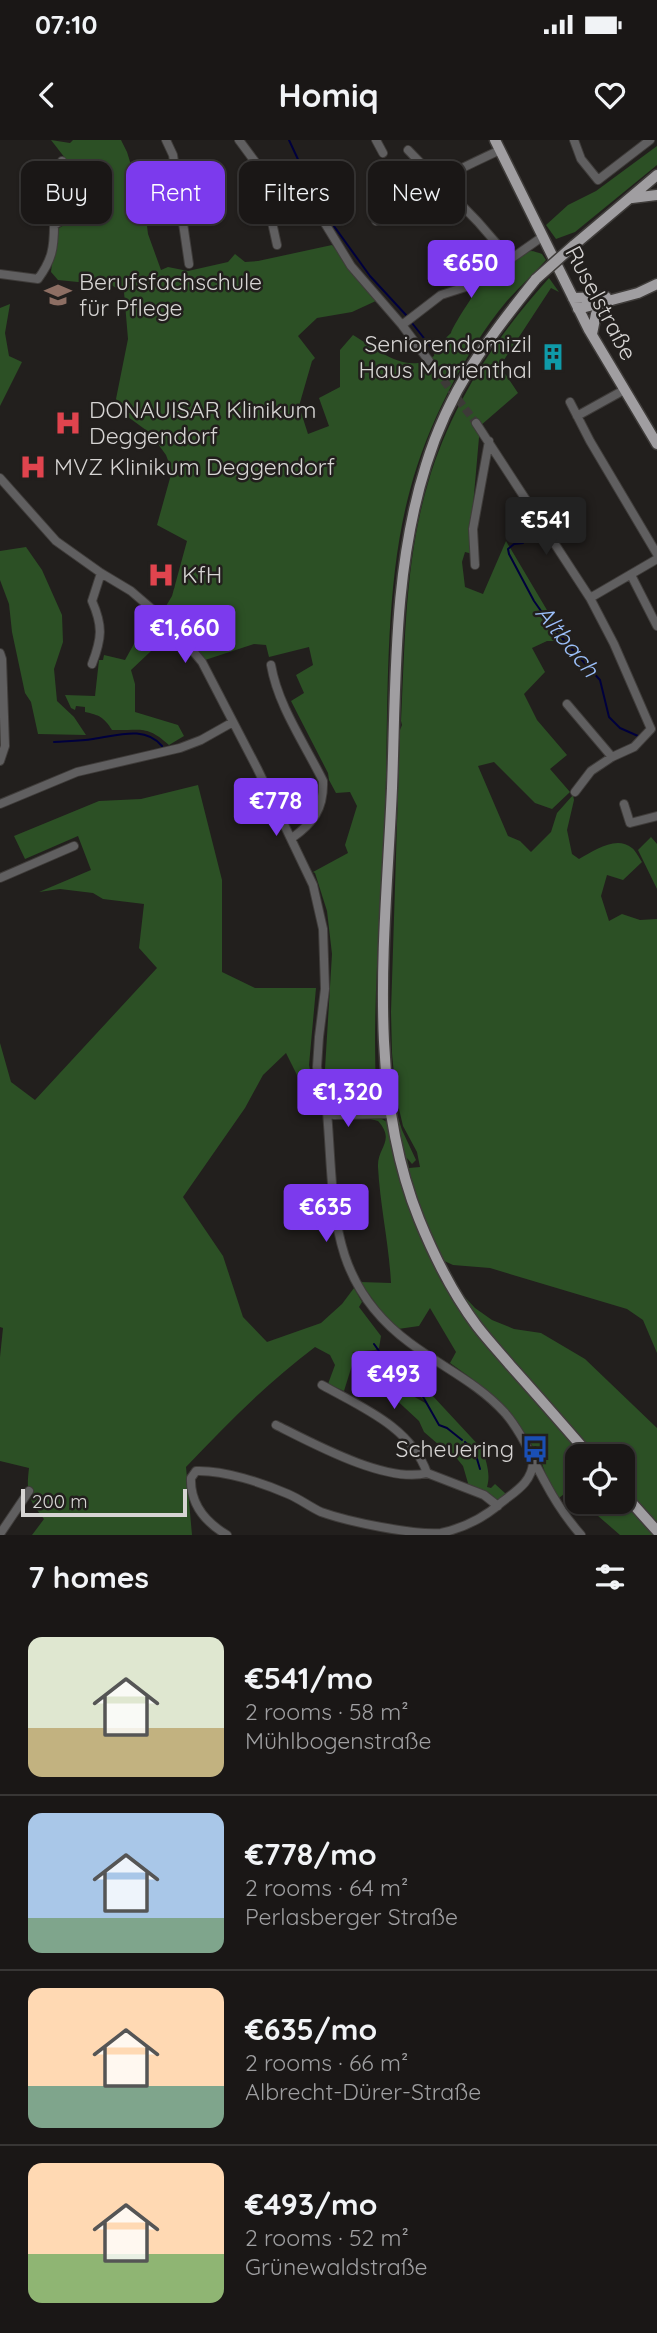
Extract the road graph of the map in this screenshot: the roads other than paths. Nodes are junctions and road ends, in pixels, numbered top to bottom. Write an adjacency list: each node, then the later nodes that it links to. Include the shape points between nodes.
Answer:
1 (166, 140): 20 (street, via 173,155)
2 (239, 140): 9 (street)
3 (376, 140): 8 (street)
4 (574, 140): 5 (street, via 581,159 598,180)
5 (650, 140)
6 (498, 145): 11 (street); 17 (main road, Ruselstraße)
7 (408, 150): 10 (street)
8 (383, 153)
9 (255, 161)
10 (419, 161)
11 (465, 163)
12 (655, 185): 57 (main road, bridge, via 629,198 536,279 456,389 427,462 412,518 397,627 383,1025)
13 (465, 208): 19 (street)
14 (56, 224): 21 (street, via 48,265 37,279)
15 (273, 224): 18 (street)
16 (325, 224): 26 (street, via 351,266)
17 (542, 237): 19 (street); 23 (main road, Ruselstraße)
18 (278, 245)
19 (510, 259): 26 (street, via 475,284 441,295)
20 (189, 264)
21 (0, 274)
22 (657, 284): 24 (main road)
23 (573, 298): 24 (main road); 25 (main road, Ruselstraße)
24 (615, 298): 25 (main road); 27 (main road, via 596,314)
25 (578, 309): 27 (main road, Ruselstraße)
26 (402, 325): 28 (street)
27 (592, 334): 29 (main road, Ruselstraße)
28 (429, 361)
29 (624, 390): 31 (street); 34 (main road, Ruselstraße)
30 (570, 402): 31 (street)
31 (578, 416): 36 (street)
32 (476, 423): 33 (street)
33 (489, 442): 37 (street, via 473,529); 40 (street)
34 (657, 444)
35 (0, 478): 38 (street, via 56,541)
36 (657, 556): 39 (street)
37 (475, 565)
38 (101, 573): 43 (street, via 92,601 102,631); 46 (street, via 131,591 174,628 202,662)
39 (631, 575): 40 (street); 41 (street)
40 (590, 597): 47 (street, via 651,729 634,747)
41 (657, 626)
42 (0, 653): 48 (street, via 5,746)
43 (92, 664)
44 (271, 665): 53 (street, via 288,713 323,781 317,815)
45 (567, 704): 47 (street)
46 (233, 722): 50 (street, via 180,748 76,772); 53 (street)
47 (612, 757): 49 (street, via 591,771)
48 (0, 761)
49 (575, 792)
50 (0, 804)
51 (624, 804): 52 (street, via 630,823)
52 (657, 816)
53 (292, 838): 56 (street, via 317,898 323,929)
54 (74, 846): 55 (street)
55 (0, 878)
56 (320, 1083): 59 (street); 61 (street)
57 (387, 1085): 58 (street); 60 (main road)
58 (371, 1107): 59 (street); 60 (street)
59 (345, 1108): 61 (street)
60 (389, 1110): 61 (street); 64 (main road, via 419,1219 447,1279 477,1326)
61 (327, 1112): 65 (street, via 338,1235 357,1284 394,1331 492,1400)
62 (322, 1385): 66 (street, via 377,1415 409,1444)
63 (276, 1425): 66 (street, via 350,1460 405,1475)
64 (580, 1444)
65 (533, 1458): 67 (street); 68 (street)
66 (427, 1473): 70 (street, via 484,1495)
67 (544, 1480): 68 (street); 75 (street)
68 (527, 1481): 70 (street)
69 (29, 1491): 73 (street)
70 (499, 1506): 74 (street, via 483,1518 440,1533 399,1531 320,1511 245,1479 199,1470 191,1478 195,1506)
71 (635, 1506): 72 (main road)
72 (657, 1531)
73 (0, 1534)
74 (226, 1535)
75 (582, 1535)

